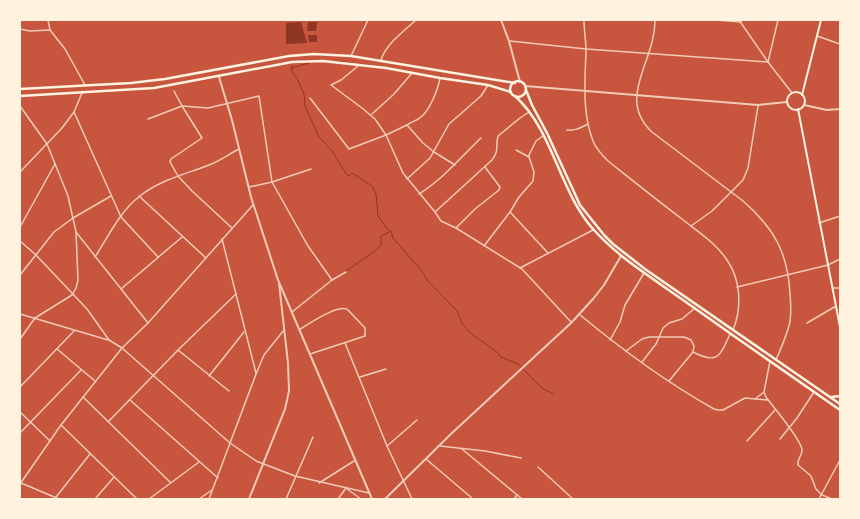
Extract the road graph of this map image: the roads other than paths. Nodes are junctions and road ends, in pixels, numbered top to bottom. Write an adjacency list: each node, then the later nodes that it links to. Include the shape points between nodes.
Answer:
1 (48, 20): 12 (street)
2 (368, 20): 18 (street)
3 (416, 20): 19 (street, via 396,38)
4 (501, 20): 14 (street)
5 (584, 20): 16 (street)
6 (655, 20): 17 (street)
7 (716, 20): 10 (street)
8 (778, 20): 20 (street)
9 (821, 20): 13 (main road)
10 (740, 21): 20 (street)
11 (20, 29): 12 (street)
12 (50, 30): 27 (street, via 65,49)
13 (817, 36): 15 (street); 38 (main road)
14 (509, 41): 16 (street); 25 (street)
15 (840, 44)
16 (586, 49): 17 (street); 32 (street)
17 (648, 53): 20 (street); 37 (street)
18 (351, 56): 19 (highway); 27 (highway, via 289,56 179,77)
19 (381, 60): 26 (highway)
20 (768, 62): 36 (street)
21 (360, 64): 22 (highway); 23 (highway, via 292,62); 52 (street, via 331,85)
22 (412, 73): 24 (highway); 52 (street)
23 (219, 77): 35 (highway, via 154,88); 43 (street)
24 (440, 78): 28 (highway); 55 (street, via 426,112)
25 (520, 82): 26 (highway); 29 (highway)
26 (515, 83): 34 (highway)
27 (85, 85): 30 (highway)
28 (488, 85): 34 (highway); 63 (street, via 481,96 449,124)
29 (525, 86): 31 (highway); 32 (street)
30 (20, 89)
31 (526, 90): 40 (highway, via 522,96); 128 (highway, via 580,204 595,225 613,244 635,261)
32 (585, 90): 37 (street); 54 (street)
33 (174, 91): 47 (street)
34 (511, 92): 40 (highway)
35 (82, 93): 39 (highway); 50 (street)
36 (792, 93): 38 (main road); 42 (main road)
37 (637, 95): 44 (street); 74 (street, via 638,113 647,128)
38 (802, 95): 45 (main road)
39 (20, 96)
40 (515, 96): 51 (highway)
41 (310, 98): 57 (street, via 349,149)
42 (787, 102): 44 (street); 48 (main road, via 790,107)
43 (227, 103): 47 (street, via 208,108); 61 (street); 72 (street, via 260,97)
44 (758, 105): 74 (street, via 746,175)
45 (804, 105): 48 (main road); 49 (street, via 827,110)
46 (20, 106): 60 (street)
47 (182, 106): 53 (street); 70 (street, via 202,138 171,159 170,162)
48 (798, 109): 84 (main road)
49 (840, 109)
50 (74, 112): 60 (street); 76 (street)
51 (529, 112): 58 (highway); 67 (street, via 498,136 495,155)
52 (372, 115): 57 (street)
53 (148, 119)
54 (588, 124): 56 (street, via 577,130); 86 (street, via 597,148 608,161)
55 (407, 125): 57 (street); 63 (street)
56 (567, 130)
57 (386, 135): 71 (street, via 397,164)
58 (543, 136): 64 (street, via 536,141); 89 (highway, via 573,201)
59 (481, 138): 66 (street)
60 (47, 144): 65 (street); 69 (street)
61 (239, 149): 70 (street, via 210,165); 73 (street)
62 (516, 150): 64 (street)
63 (434, 152): 66 (street); 71 (street)
64 (529, 157): 80 (street, via 534,172 533,182)
65 (55, 164): 82 (street, via 68,196); 85 (street)
66 (455, 165): 75 (street)
67 (485, 167): 79 (street); 88 (street, via 500,187 499,190)
68 (311, 169): 72 (street)
69 (20, 172)
70 (178, 176): 77 (street, via 154,186); 87 (street)
71 (407, 179): 75 (street)
72 (272, 182): 73 (street); 109 (street, via 308,246)
73 (249, 187): 78 (street)
74 (731, 193): 86 (street); 107 (street, via 765,222 782,253)
75 (419, 194): 79 (street)
76 (111, 196): 82 (street); 83 (street)
77 (139, 196): 83 (street); 91 (street)
78 (253, 205): 87 (street); 108 (street)
79 (435, 212): 88 (street, via 441,221)
80 (510, 212): 94 (street); 95 (street)
81 (840, 216): 84 (street)
82 (73, 218): 90 (street); 96 (street, via 54,232)
83 (121, 218): 98 (street); 99 (street)
84 (820, 223): 102 (main road)
85 (20, 226)
86 (691, 226): 110 (street, via 726,258)
87 (232, 228): 92 (street)
88 (456, 228): 94 (street)
89 (593, 229): 95 (street); 97 (highway)
90 (76, 232): 98 (street); 115 (street, via 78,280)
91 (182, 236): 99 (street); 100 (street)
92 (222, 239): 100 (street); 114 (street)
93 (20, 241): 96 (street)
94 (484, 246): 103 (street)
95 (548, 253): 103 (street)
96 (36, 255): 106 (street); 115 (street)
97 (621, 256): 105 (highway); 120 (street, via 604,285)
98 (95, 257): 113 (street)
99 (158, 257): 113 (street)
100 (206, 258): 122 (street)
101 (840, 259): 102 (street)
102 (828, 265): 107 (street); 111 (main road)
103 (520, 268): 123 (street)
104 (346, 272): 109 (street)
105 (644, 273): 117 (highway); 135 (street, via 624,305 620,322)
106 (20, 275)
107 (789, 275): 110 (street); 143 (street, via 790,323)
108 (278, 280): 118 (street); 126 (street)
109 (332, 280): 118 (street)
110 (737, 287): 128 (street, via 738,316)
111 (833, 288): 112 (street); 116 (main road)
112 (840, 288)
113 (121, 289): 122 (street)
114 (236, 294): 130 (street); 139 (street)
115 (72, 295): 121 (street); 134 (street)
116 (836, 306): 124 (street); 125 (main road)
117 (695, 308): 131 (highway); 132 (street, via 682,318 669,323)
118 (292, 312): 127 (street)
119 (20, 314): 121 (street)
120 (579, 314): 123 (street); 135 (street)
121 (35, 318): 129 (street); 133 (street)
122 (148, 323): 137 (street)
123 (571, 323): 179 (street)
124 (807, 323)
125 (840, 327)
126 (284, 330): 148 (street, via 264,356); 187 (street, via 289,391 285,410)
127 (300, 330): 136 (street, via 327,314 346,308 364,328 366,335); 142 (street)
128 (733, 330): 143 (highway)
129 (74, 331): 134 (street); 138 (street)
130 (245, 331): 148 (street); 150 (street)
131 (731, 333): 141 (street, via 721,352 712,359); 144 (highway)
132 (659, 337): 140 (street, via 642,339); 141 (street, via 687,338 693,343); 145 (street)
133 (20, 339)
134 (109, 340): 137 (street)
135 (610, 340): 140 (street)
136 (345, 343): 142 (street); 151 (street)
137 (122, 348): 149 (street); 152 (street)
138 (57, 349): 147 (street); 154 (street)
139 (178, 350): 149 (street); 150 (street)
140 (626, 351): 145 (street)
141 (693, 352): 153 (street)
142 (310, 354): 185 (street)
143 (776, 360): 160 (highway)
144 (770, 361): 156 (street); 157 (highway)
145 (642, 362): 153 (street)
146 (386, 369): 151 (street)
147 (81, 370): 152 (street); 168 (street)
148 (256, 374): 177 (street)
149 (153, 375): 162 (street); 177 (street)
150 (209, 376): 155 (street)
151 (360, 377): 178 (street)
152 (95, 381): 159 (street)
153 (669, 381): 161 (street, via 718,410 723,410 745,398)
154 (20, 387)
155 (229, 391)
156 (764, 392): 161 (street); 163 (street)
157 (814, 392): 164 (highway); 171 (street)
158 (840, 396): 160 (highway)
159 (83, 397): 169 (street); 170 (street)
160 (829, 397): 164 (highway)
161 (755, 399): 163 (street)
162 (130, 400): 169 (street); 186 (street)
163 (768, 400): 165 (street)
164 (840, 407)
165 (775, 410): 171 (street); 176 (street)
166 (20, 412): 168 (street)
167 (417, 420): 178 (street)
168 (30, 422): 172 (street); 175 (street)
169 (108, 422): 194 (street)
170 (61, 425): 175 (street); 181 (street)
171 (789, 427): 174 (street); 200 (street, via 802,451 798,465 811,476 814,487)
172 (20, 433)
173 (313, 437): 189 (street)
174 (780, 439)
175 (50, 441): 193 (street)
176 (747, 441)
177 (230, 443): 187 (street); 191 (street)
178 (387, 446): 192 (street)
179 (439, 446): 180 (street); 183 (street)
180 (462, 449): 182 (street); 199 (street)
181 (90, 454): 190 (street); 201 (street)
182 (521, 458)
183 (426, 459): 192 (street); 202 (street)
184 (840, 460): 200 (street)
185 (354, 461): 195 (street); 198 (street)
186 (199, 462): 191 (street); 194 (street)
187 (263, 464): 189 (street); 209 (street)
188 (538, 467): 220 (street)
189 (295, 476): 195 (street); 210 (street)
190 (114, 477): 204 (street); 205 (street)
191 (218, 478): 197 (street)
192 (403, 481): 214 (street); 215 (street)
193 (20, 483): 201 (street)
194 (170, 483): 206 (street)
195 (319, 483): 196 (street)
196 (346, 488): 198 (street); 211 (street); 212 (street)
197 (213, 490): 207 (street); 208 (street)
198 (369, 493): 213 (street)
199 (517, 495): 218 (street); 219 (street)
200 (822, 495): 221 (street); 222 (street)
201 (56, 497): 203 (street)
202 (470, 497): 216 (street); 217 (street)
203 (59, 499)
204 (95, 499)
205 (137, 499)
206 (149, 499)
207 (199, 499)
208 (210, 499)
209 (249, 499)
210 (286, 499)
211 (338, 499)
212 (361, 499)
213 (372, 499)
214 (385, 499)
215 (412, 499)
216 (468, 499)
217 (473, 499)
218 (514, 499)
219 (522, 499)
220 (573, 499)
221 (818, 499)
222 (832, 499)

